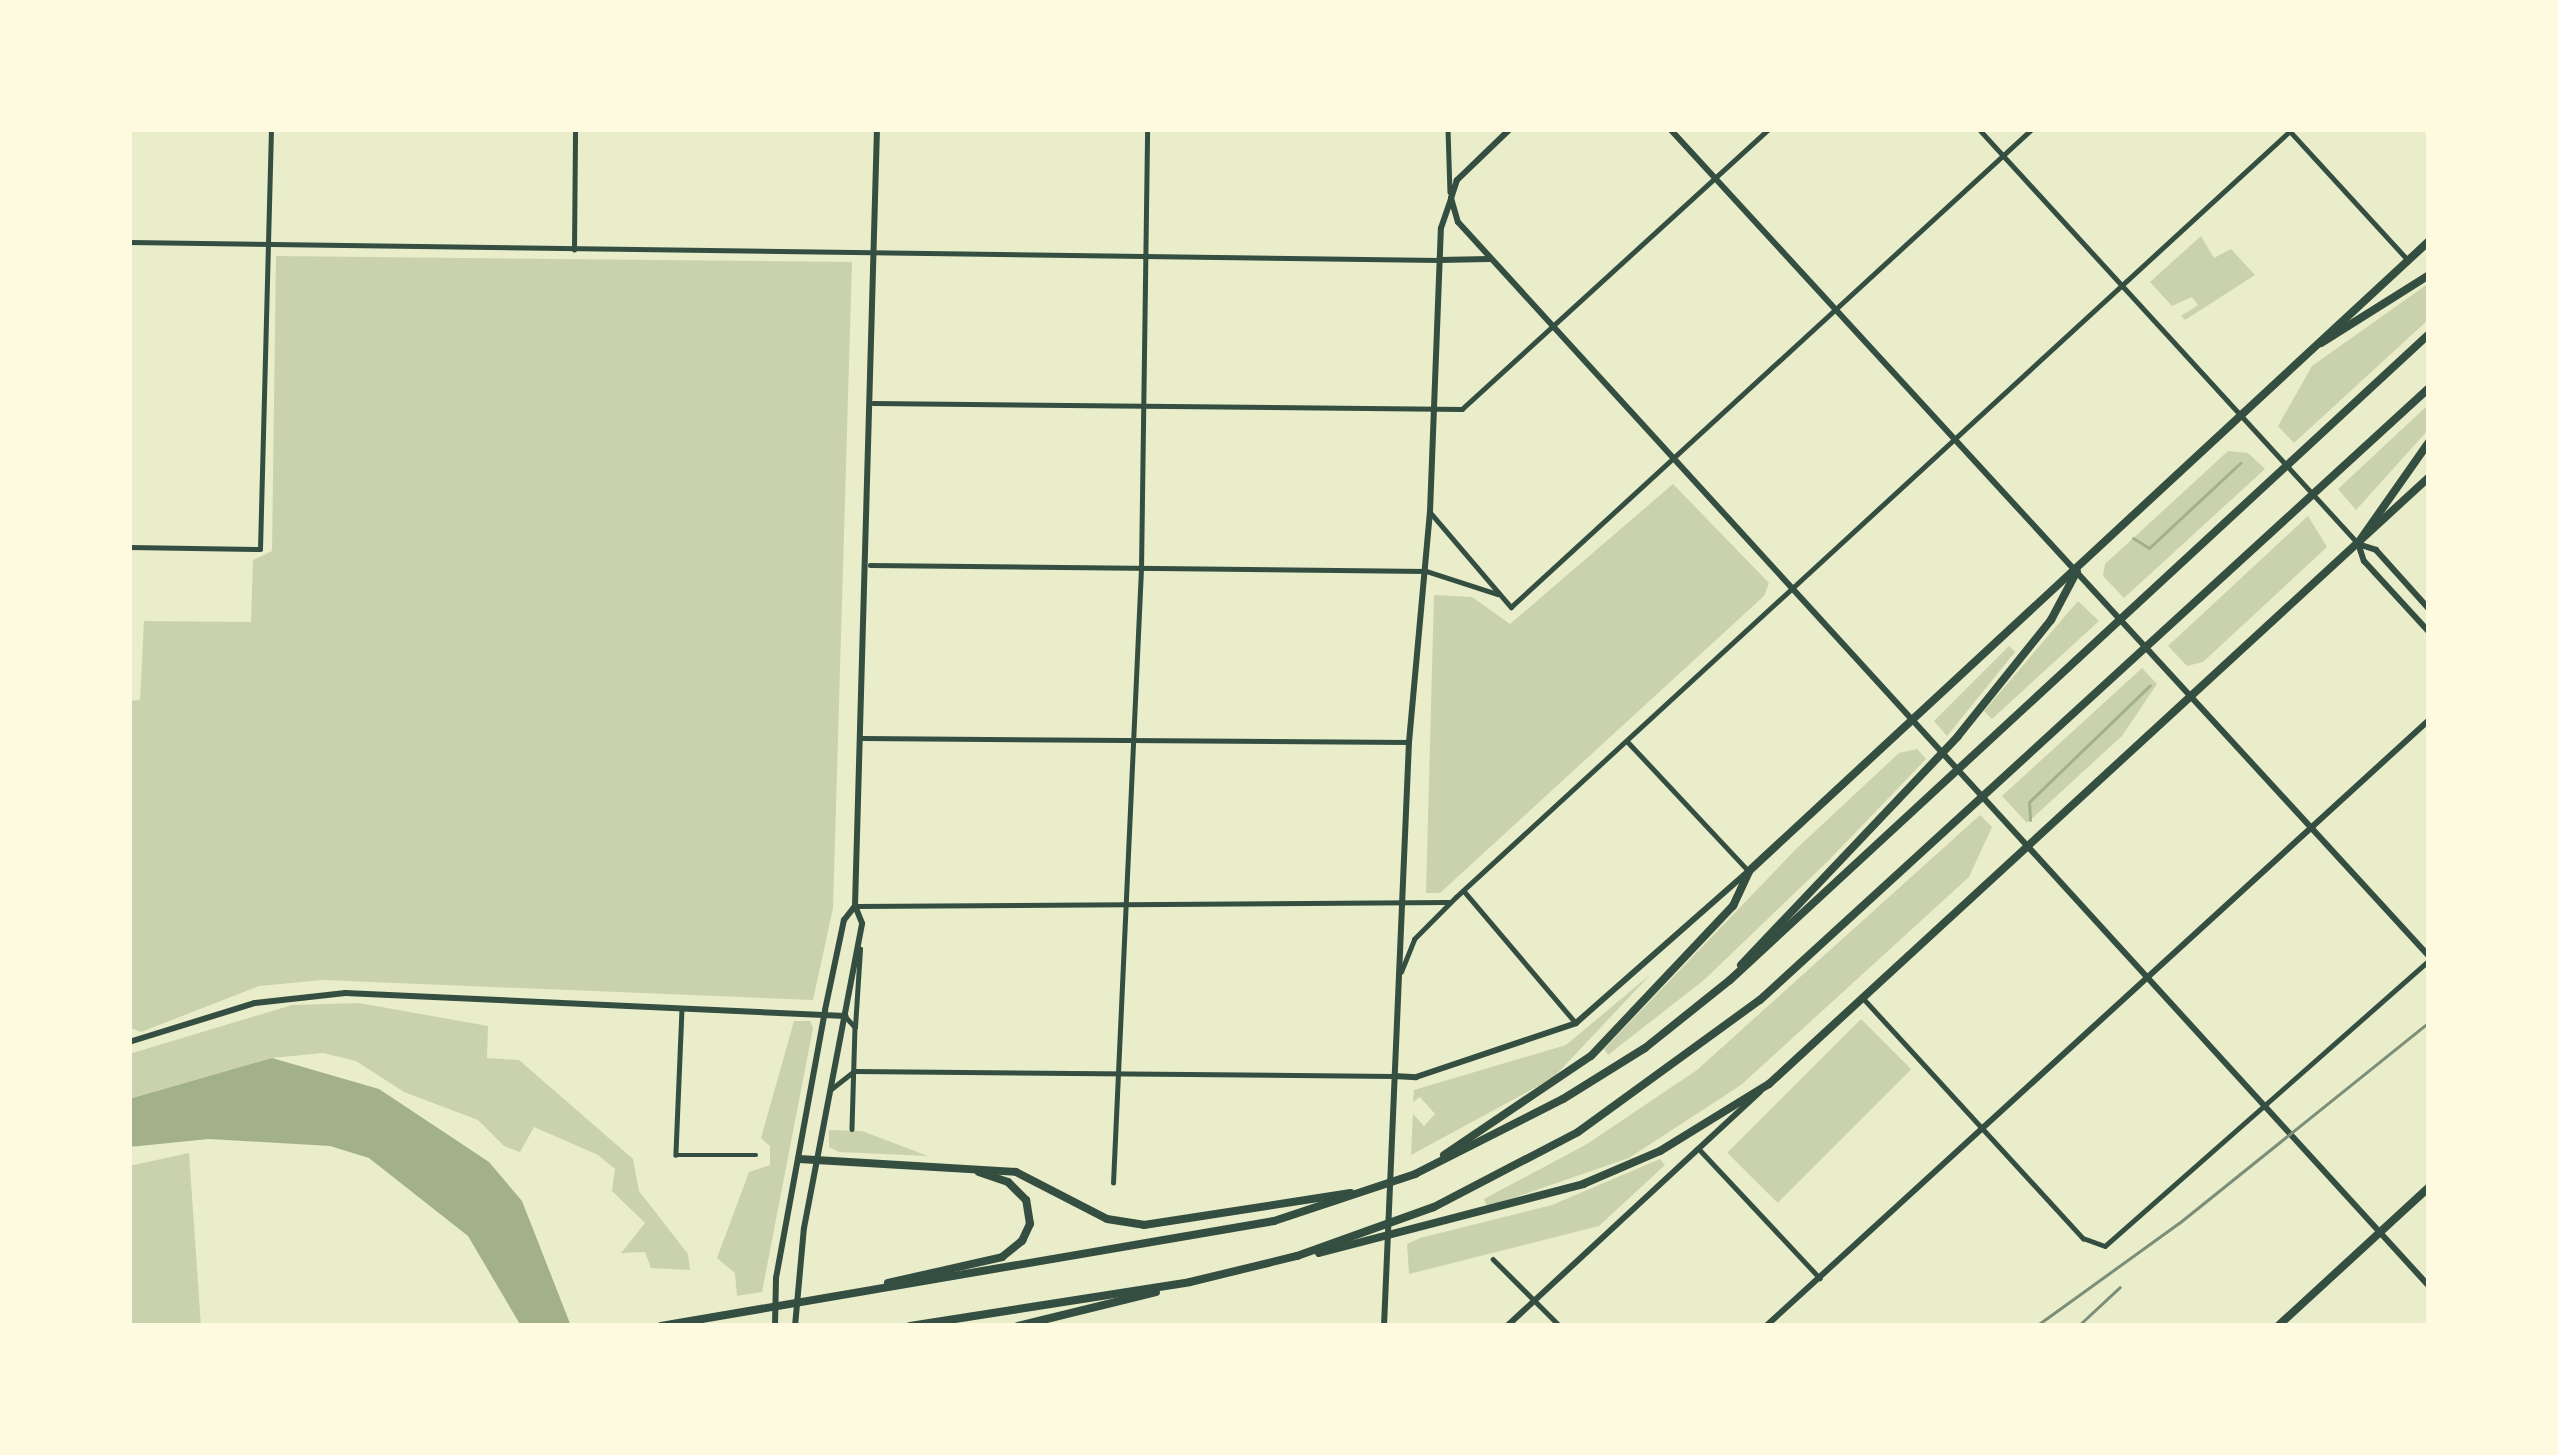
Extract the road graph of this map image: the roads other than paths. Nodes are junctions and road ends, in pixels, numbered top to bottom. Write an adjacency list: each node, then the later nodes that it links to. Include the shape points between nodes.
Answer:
1 (271, 129): 17 (street)
2 (575, 129): 18 (street)
3 (877, 129): 19 (main road)
4 (1147, 129): 20 (street)
5 (1448, 129): 14 (street)
6 (1510, 129): 14 (main road, via 1468,167)
7 (1670, 129): 13 (main road)
8 (1769, 129): 13 (street)
9 (1979, 129): 12 (street)
10 (2032, 129): 12 (street)
11 (2290, 130): 23 (street); 25 (street)
12 (2002, 155): 25 (street); 26 (street)
13 (1716, 177): 26 (main road); 27 (street)
14 (1451, 198): 21 (main road, via 1458,222); 22 (main road)
15 (129, 242): 17 (street)
16 (2429, 242): 23 (main road)
17 (269, 245): 18 (street); 41 (street, via 260,549)
18 (574, 250): 19 (street)
19 (875, 253): 20 (street); 31 (main road)
20 (1145, 256): 22 (street); 32 (street)
21 (1490, 259): 22 (main road); 27 (main road)
22 (1439, 260): 33 (main road)
23 (2408, 260): 29 (main road)
24 (2429, 275): 29 (main road)
25 (2122, 284): 34 (street); 35 (street)
26 (1835, 308): 35 (main road); 37 (street)
27 (1551, 331): 33 (street, via 1462,409); 37 (main road)
28 (2429, 334): 69 (main road)
29 (2321, 343): 34 (main road)
30 (2429, 388): 95 (main road, via 1707,1045 1546,1152 1433,1207)
31 (873, 403): 32 (street); 42 (main road)
32 (1142, 405): 33 (street); 43 (street)
33 (1434, 410): 39 (main road)
34 (2242, 415): 40 (street); 45 (main road)
35 (1955, 439): 45 (main road); 46 (street)
36 (2429, 442): 40 (main road)
37 (1669, 461): 46 (main road); 47 (street, via 1511,607)
38 (2429, 477): 40 (main road)
39 (1430, 512): 44 (main road); 47 (street)
40 (2358, 544): 48 (main road, via 2376,550); 49 (main road); 50 (main road)
41 (129, 548)
42 (870, 566): 43 (street); 53 (main road)
43 (1141, 569): 44 (street); 54 (street)
44 (1426, 571): 47 (street); 55 (main road)
45 (2077, 571): 50 (main road); 51 (main road); 69 (main road, via 2051,620 1958,736 1757,942)
46 (1790, 593): 51 (main road); 56 (street)
47 (1502, 596)
48 (2429, 609)
49 (2429, 632)
50 (2193, 696): 57 (main road); 58 (main road)
51 (1911, 719): 58 (main road); 59 (main road)
52 (2429, 720): 57 (main road)
53 (862, 737): 54 (street); 62 (main road)
54 (1132, 739): 55 (street); 63 (street)
55 (1409, 742): 64 (main road)
56 (1628, 742): 59 (street); 60 (street)
57 (2311, 828): 66 (main road); 68 (main road)
58 (2027, 847): 68 (main road); 70 (main road)
59 (1749, 871): 74 (main road); 90 (main road, via 1733,906 1591,1056)
60 (1464, 891): 61 (street); 74 (street)
61 (1456, 897): 64 (street, via 1440,907); 67 (street, via 1414,939)
62 (855, 906): 63 (street); 65 (main road); 72 (main road, via 844,920)
63 (1126, 906): 64 (street); 78 (street)
64 (1403, 908): 67 (main road)
65 (860, 936): 73 (main road); 75 (street)
66 (2429, 958): 82 (street)
67 (1400, 974): 79 (main road)
68 (2147, 977): 82 (main road); 84 (main road)
69 (1730, 980): 90 (main road, via 1614,1070)
70 (1863, 998): 80 (main road); 84 (street)
71 (682, 1010): 72 (main road); 76 (main road, via 297,995); 86 (street, via 676,1155)
72 (825, 1010): 73 (main road); 87 (main road)
73 (844, 1016): 75 (street); 81 (main road)
74 (1576, 1023): 79 (main road, via 1416,1077)
75 (855, 1027): 77 (street)
76 (129, 1042)
77 (854, 1071): 78 (street); 81 (street); 83 (street)
78 (1118, 1072): 79 (street); 91 (street)
79 (1394, 1076): 107 (main road)
80 (1769, 1084): 85 (main road); 95 (main road, via 1660,1151 1583,1184 1363,1246)
81 (829, 1090): 88 (main road)
82 (2267, 1106): 84 (street, via 2141,1220 2096,1246); 94 (main road)
83 (852, 1129)
84 (1984, 1130): 97 (main road)
85 (1701, 1151): 97 (street); 101 (main road)
86 (756, 1155)
87 (799, 1159): 88 (main road); 103 (main road)
88 (815, 1161): 89 (main road); 104 (main road)
89 (972, 1170): 92 (main road, via 1016,1172 1107,1220 1144,1225); 100 (main road, via 1008,1182 1026,1200 1030,1224 1016,1248)
90 (1414, 1174): 92 (main road)
91 (1113, 1183)
92 (1379, 1187): 100 (main road, via 1274,1221)
93 (2429, 1187): 94 (main road)
94 (2379, 1234): 99 (main road); 111 (main road)
95 (1298, 1256): 98 (main road)
96 (1493, 1259): 101 (street)
97 (1820, 1278): 110 (main road)
98 (1190, 1282): 105 (main road); 106 (main road)
99 (2429, 1286)
100 (829, 1297): 102 (main road)
101 (1534, 1301): 108 (main road); 109 (street)
102 (661, 1326)
103 (775, 1326)
104 (795, 1326)
105 (910, 1326)
106 (1018, 1326)
107 (1384, 1326)
108 (1507, 1326)
109 (1560, 1326)
110 (1766, 1326)
111 (2278, 1326)

